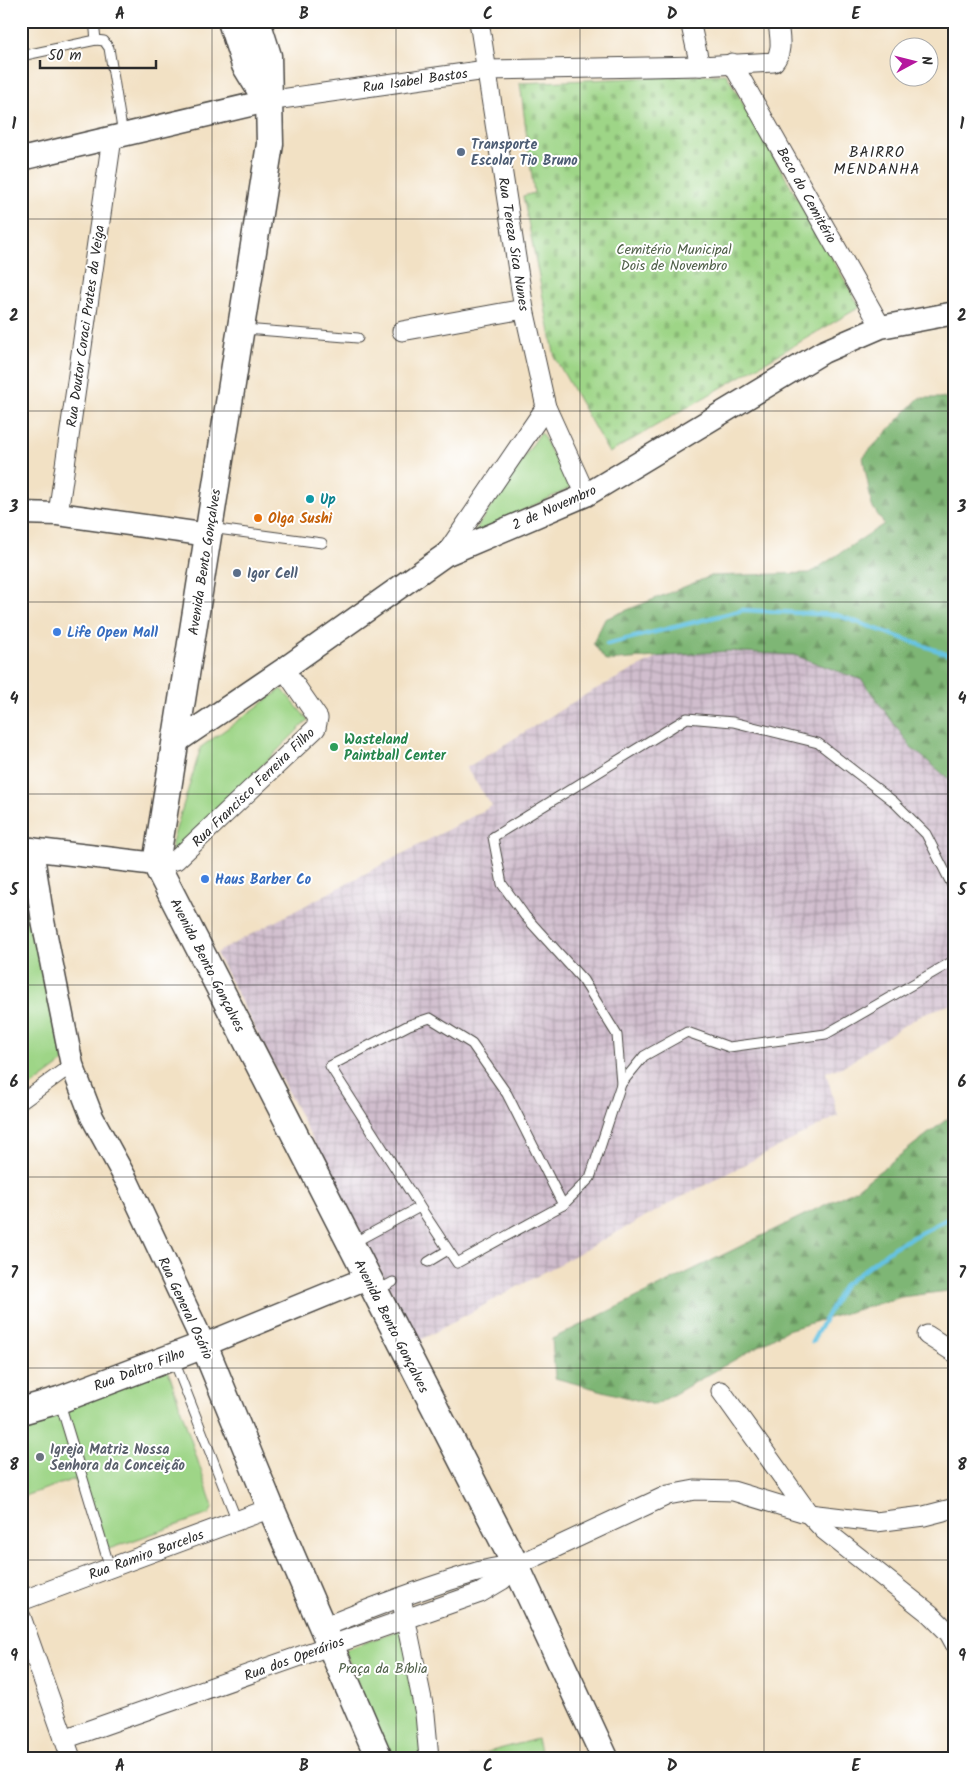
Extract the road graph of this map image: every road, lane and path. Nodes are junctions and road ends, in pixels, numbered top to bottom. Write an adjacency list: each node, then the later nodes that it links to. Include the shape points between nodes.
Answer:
1 (94, 21): 7 (lane)
2 (231, 21): 12 (main road, Avenida Bento Gonçalves, via 245,65)
3 (257, 21): 12 (main road, Avenida Bento Gonçalves, via 268,56)
4 (479, 21): 11 (street, Rua Tereza Sica Nunes)
5 (690, 21): 10 (street)
6 (778, 21): 9 (street, Rua Isabel Bastos, via 781,48 774,62)
7 (96, 40): 8 (lane); 13 (lane, via 104,41 108,48)
8 (21, 56)
9 (732, 63): 10 (street, Rua Isabel Bastos); 17 (street, Beco do Cemitério)
10 (700, 66): 11 (street, Rua Isabel Bastos)
11 (486, 70): 12 (street, Rua Isabel Bastos); 15 (street, Rua Tereza Sica Nunes)
12 (268, 101): 13 (street, Rua Isabel Bastos); 18 (main road, Avenida Bento Gonçalves, via 270,144)
13 (118, 136): 14 (street, Rua Isabel Bastos); 24 (street, Rua Doutor Coraci Prates da Veiga)
14 (21, 159)
15 (524, 309): 19 (street); 21 (street, Rua Tereza Sica Nunes)
16 (955, 313): 17 (street, 2 de Novembro)
17 (881, 327): 22 (street, 2 de Novembro, via 823,352)
18 (241, 328): 20 (lane); 25 (main road, Avenida Bento Gonçalves)
19 (402, 331)
20 (358, 338)
21 (546, 407): 22 (street, Rua Tereza Sica Nunes); 27 (street)
22 (586, 495): 27 (street, 2 de Novembro)
23 (21, 513): 24 (street)
24 (58, 514): 25 (street)
25 (210, 531): 26 (lane); 29 (main road, Avenida Bento Gonçalves)
26 (322, 543)
27 (445, 555): 28 (street, 2 de Novembro)
28 (284, 669): 29 (street, 2 de Novembro); 31 (street, Rua Francisco Ferreira Filho, via 318,718 316,728 176,860)
29 (175, 743): 31 (main road, Avenida Bento Gonçalves)
30 (27, 848): 31 (street); 34 (street, Rua General Osório)
31 (156, 864): 39 (main road, Avenida Bento Gonçalves)
32 (955, 891): 35 (lane, via 926,834 893,801 818,743 733,722 687,718 493,837 502,884 525,916 583,980 617,1034)
33 (955, 960): 35 (lane, via 826,1034 729,1047 687,1032 644,1056)
34 (72, 1065): 36 (street); 44 (street, Rua General Osório, via 92,1117 128,1183)
35 (621, 1084): 37 (lane, via 590,1178)
36 (21, 1102)
37 (563, 1206): 38 (lane, via 507,1094 477,1051 472,1044 430,1018 408,1024 330,1066); 40 (lane, via 457,1263)
38 (420, 1207): 39 (lane); 40 (lane)
39 (350, 1244): 42 (main road, Avenida Bento Gonçalves)
40 (448, 1250): 41 (lane)
41 (428, 1262)
42 (378, 1284): 44 (street, Rua Daltro Filho); 56 (main road, Avenida Bento Gonçalves)
43 (927, 1335): 45 (street)
44 (204, 1345): 46 (main road, Rua Daltro Filho); 52 (main road, Rua General Osório)
45 (955, 1353)
46 (173, 1356): 48 (main road, Rua Daltro Filho); 55 (lane)
47 (721, 1391): 50 (street)
48 (59, 1400): 49 (main road, Rua Daltro Filho); 57 (lane)
49 (21, 1411)
50 (782, 1477): 51 (street, via 785,1492); 54 (street)
51 (782, 1506): 54 (street, Rua dos Operários); 56 (street, Rua dos Operários, via 733,1491 695,1490 668,1495)
52 (271, 1508): 55 (street, Rua Ramiro Barcelos); 62 (main road, Rua General Osório)
53 (955, 1508): 54 (street, Rua dos Operários, via 876,1522)
54 (809, 1514): 63 (street, via 824,1530 930,1614)
55 (237, 1521): 57 (street, Rua Ramiro Barcelos)
56 (516, 1566): 58 (street, Rua dos Operários, via 498,1566 475,1572); 61 (street, Rua dos Operários, via 502,1580 480,1593); 68 (main road, Avenida Bento Gonçalves)
57 (110, 1568): 59 (street, Rua Ramiro Barcelos)
58 (399, 1597): 61 (street); 62 (street, Rua dos Operários)
59 (21, 1601)
60 (21, 1617): 64 (street)
61 (407, 1618): 62 (street, Rua dos Operários); 67 (street, via 425,1714)
62 (328, 1636): 64 (street, Rua dos Operários); 66 (main road, Rua General Osório)
63 (955, 1644)
64 (64, 1739): 65 (street)
65 (71, 1758)
66 (379, 1758)
67 (429, 1758)
68 (605, 1758)

